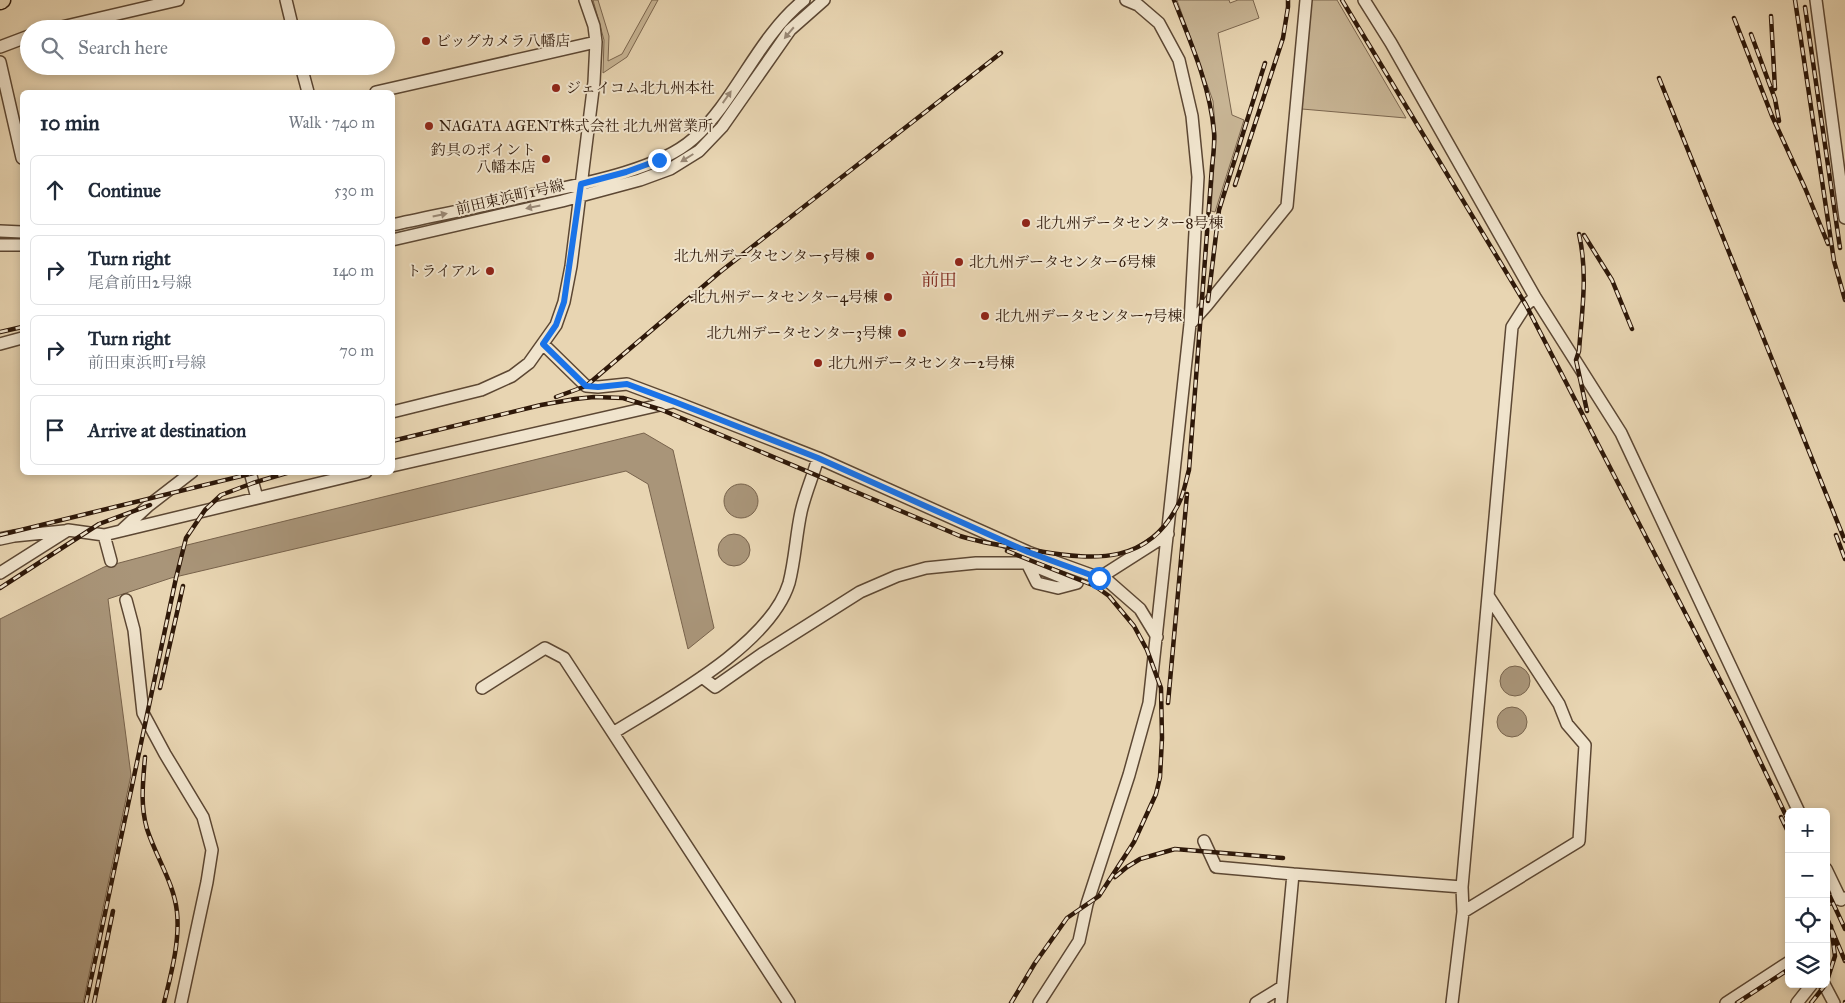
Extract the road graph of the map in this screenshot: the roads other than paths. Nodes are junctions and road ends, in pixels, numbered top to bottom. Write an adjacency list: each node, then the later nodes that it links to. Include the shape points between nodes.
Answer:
1 (178, 0): 10 (street)
2 (286, 0): 11 (street)
3 (585, 0): 13 (street)
4 (804, 0): 20 (street, 前田東浜町1号線, one-way to 4, via 659,160 692,140 711,120 766,40)
5 (824, 0): 21 (street, 前田東浜町1号線, one-way to 21, via 790,30 722,127 699,151 670,169)
6 (1126, 0): 30 (street, via 1159,23 1179,60 1192,116 1198,177)
7 (1306, 0): 30 (street, via 1287,206)
8 (1364, 0): 29 (street)
9 (1816, 0): 22 (street)
10 (92, 20)
11 (291, 20)
12 (20, 39): 14 (street)
13 (596, 42): 18 (street); 20 (street)
14 (0, 47)
15 (0, 62): 19 (street)
16 (303, 75): 17 (street)
17 (307, 90)
18 (385, 90)
19 (20, 149)
20 (581, 184): 21 (street); 23 (street, 前田東浜町1号線, one-way to 20)
21 (579, 197): 26 (street, 前田東浜町1号線, one-way to 26); 33 (street, via 564,302 556,325)
22 (1845, 218)
23 (395, 224)
24 (0, 231): 25 (street)
25 (20, 232)
26 (395, 239)
27 (0, 245): 28 (street)
28 (20, 245)
29 (1535, 296): 50 (street, via 1512,327); 56 (street, via 1621,433)
30 (1190, 324): 44 (street)
31 (20, 339): 32 (street)
32 (0, 344)
33 (543, 344): 34 (street, via 586,386 627,384); 35 (street, via 529,363 493,385)
34 (675, 402): 36 (street); 37 (street)
35 (395, 411)
36 (818, 458): 49 (street, via 1020,548); 53 (street, via 802,510 788,584 777,609 759,631)
37 (395, 465)
38 (188, 475): 43 (street)
39 (251, 475): 41 (street)
40 (353, 475): 41 (street)
41 (257, 498): 43 (street)
42 (68, 530): 45 (street); 46 (street); 48 (street)
43 (122, 530): 45 (street)
44 (1168, 534): 49 (street); 52 (street)
45 (104, 535): 47 (street)
46 (0, 539)
47 (111, 561)
48 (0, 573)
49 (1099, 578): 52 (street, via 1108,581 1140,609); 53 (street, via 1076,583 1027,563 976,563 926,568 860,592 715,686)
50 (1489, 597): 60 (street); 63 (street, via 1558,704 1567,724 1585,745 1579,841)
51 (126, 600): 69 (street, via 134,630 143,712 203,816 212,850)
52 (1157, 637): 71 (street, via 1149,703 1078,941)
53 (702, 677): 55 (street)
54 (482, 688): 55 (street, via 545,648 564,658)
55 (613, 733): 70 (street)
56 (1797, 808)
57 (1204, 842): 58 (street, via 1216,866)
58 (1293, 874): 60 (street); 65 (street)
59 (1830, 876): 62 (street)
60 (1462, 886): 63 (street)
61 (1830, 898): 62 (street)
62 (1843, 899)
63 (1463, 912): 74 (street)
64 (1785, 965): 75 (street)
65 (1282, 987): 72 (street); 73 (street)
66 (1809, 988): 76 (street)
67 (1826, 988): 68 (street)
68 (1832, 1002)
69 (181, 1003)
70 (789, 1003)
71 (1039, 1003)
72 (1256, 1003)
73 (1281, 1003)
74 (1452, 1003)
75 (1726, 1003)
76 (1797, 1003)

